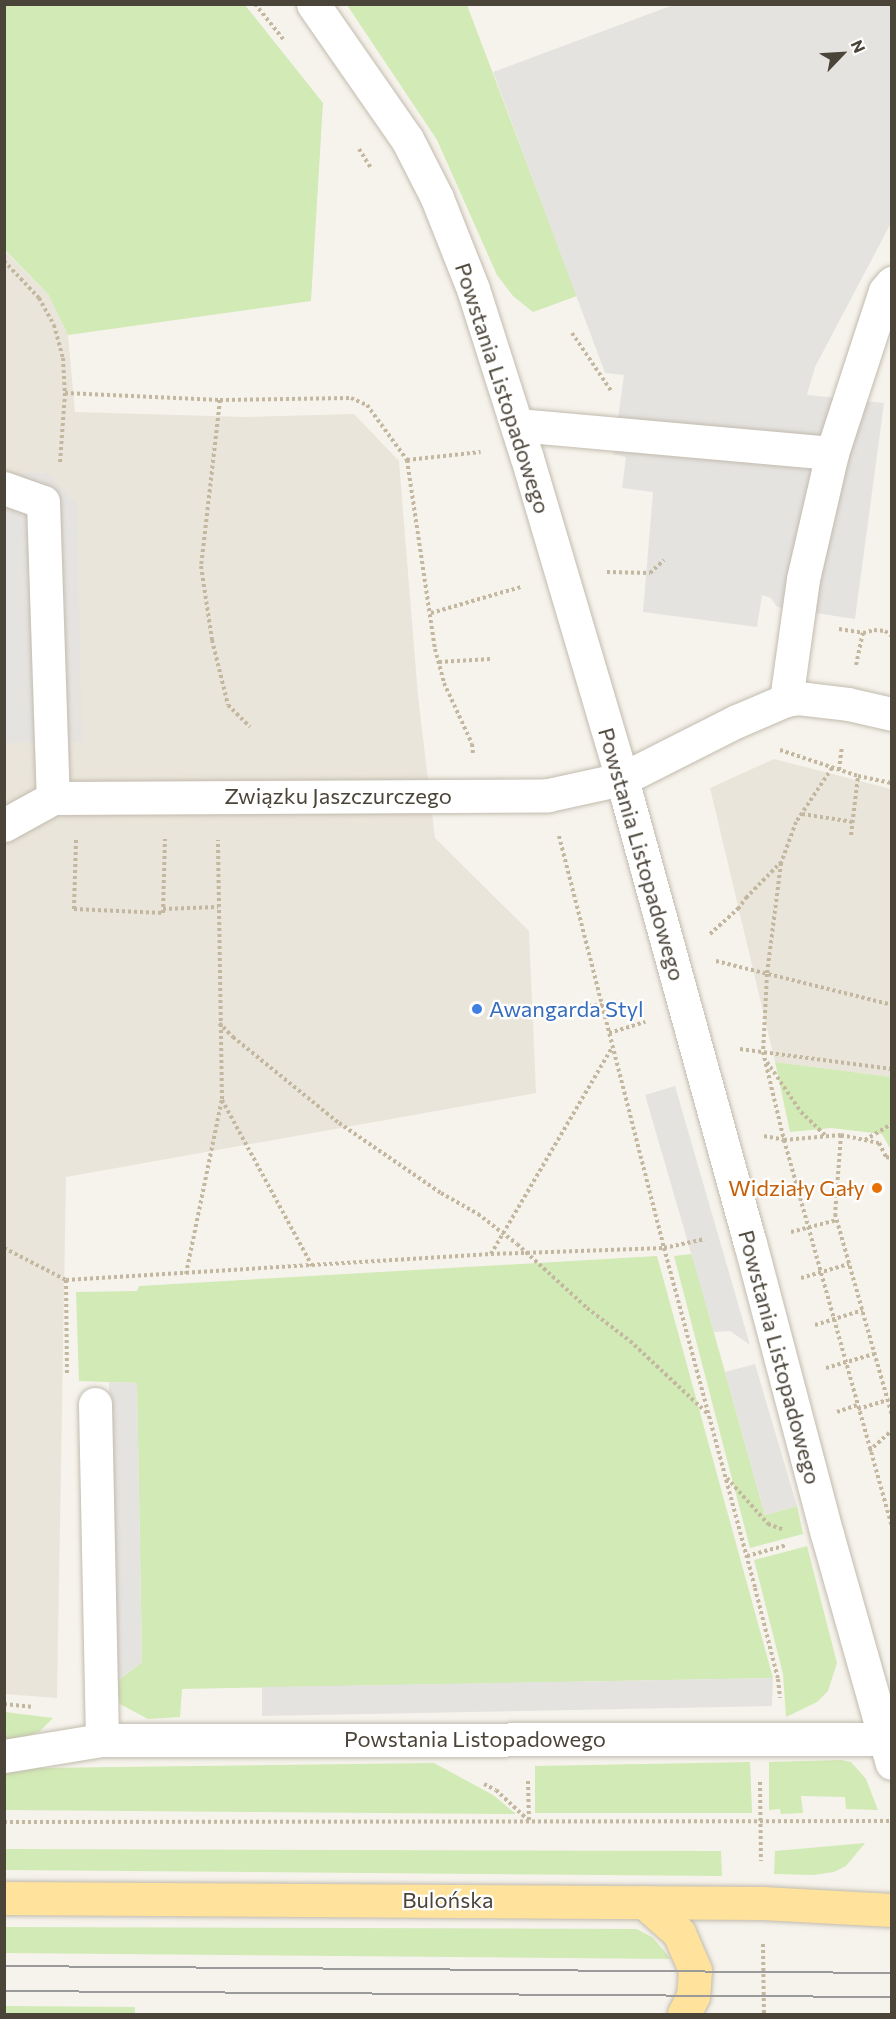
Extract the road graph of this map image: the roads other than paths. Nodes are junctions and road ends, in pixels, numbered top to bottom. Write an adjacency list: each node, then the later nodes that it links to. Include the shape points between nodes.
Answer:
1 (313, 4): 3 (street, Powstania Listopadowego, via 407,139 437,198 473,289)
2 (891, 283): 4 (street, via 885,291)
3 (517, 425): 4 (street); 8 (street, Powstania Listopadowego)
4 (832, 453): 6 (street, via 803,579)
5 (4, 488): 9 (street, via 43,502)
6 (786, 700): 7 (street, via 848,704); 8 (street, Związku Jaszczurczego)
7 (891, 714)
8 (622, 779): 9 (street, Związku Jaszczurczego, via 548,795); 13 (street, Powstania Listopadowego, via 827,1534)
9 (52, 798): 10 (street, Związku Jaszczurczego)
10 (4, 825)
11 (95, 1404): 12 (street)
12 (102, 1740): 13 (street, Powstania Listopadowego); 14 (street, Powstania Listopadowego)
13 (889, 1747)
14 (4, 1756)
15 (4, 1898): 16 (main road, Bulońska)
16 (644, 1902): 17 (main road, Bulońska); 18 (main road, via 679,1933 695,1970 693,1996)
17 (891, 1910)
18 (684, 2014)

